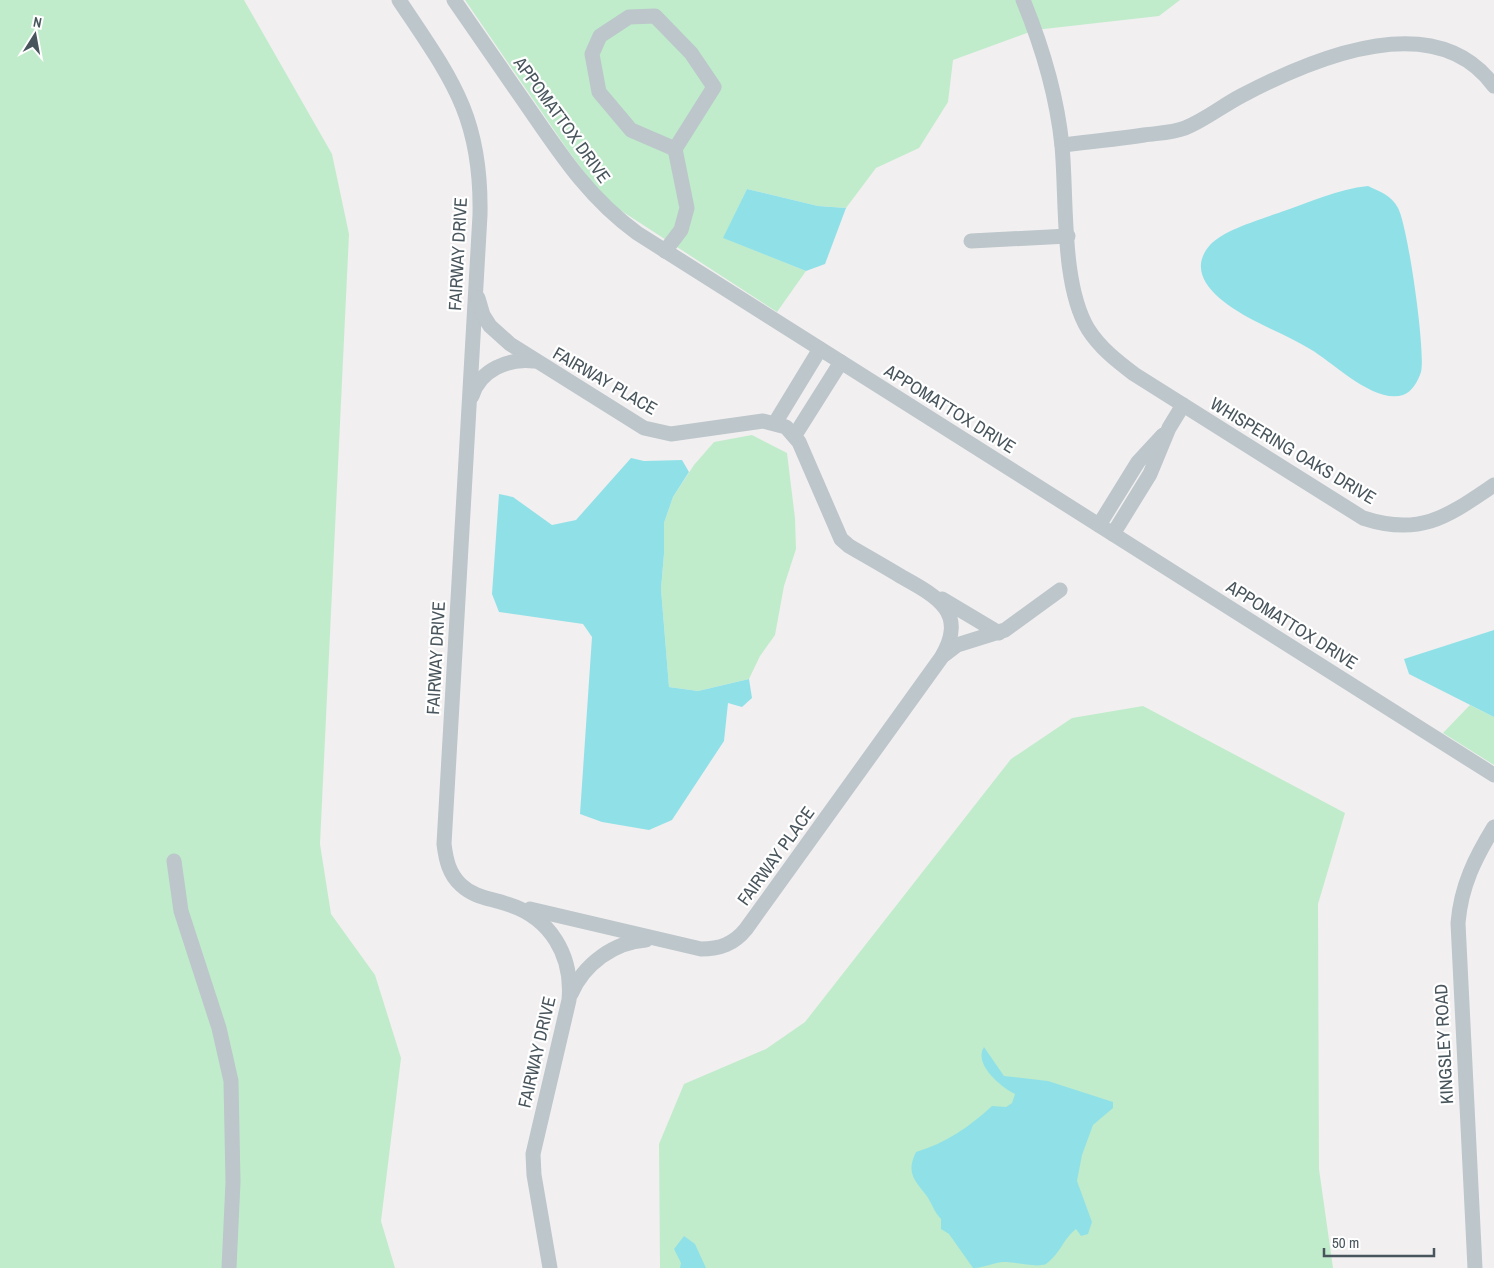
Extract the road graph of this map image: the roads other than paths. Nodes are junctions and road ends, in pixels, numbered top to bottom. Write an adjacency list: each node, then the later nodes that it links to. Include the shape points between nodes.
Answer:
1 (399, 0): 10 (street, FAIRWAY DRIVE, via 451,80 471,128 480,190)
2 (454, 0): 9 (street, APPOMATTOX DRIVE, via 587,190 612,215)
3 (1023, 0): 5 (street, WHISPERING OAKS DRIVE, via 1047,74)
4 (1494, 86): 5 (street, via 1470,63 1444,49 1428,44 1397,43 1302,68 1177,130)
5 (1062, 145): 7 (street, WHISPERING OAKS DRIVE)
6 (675, 149): 6 (street, via 714,87 691,53 655,16 628,17 600,36 592,54 599,92 631,130); 9 (street, via 687,208 681,230)
7 (1068, 236): 8 (street); 15 (street, WHISPERING OAKS DRIVE, via 1072,289 1088,328 1116,360)
8 (971, 241)
9 (665, 251): 11 (street, APPOMATTOX DRIVE)
10 (476, 284): 12 (street, FAIRWAY PLACE, via 479,305 490,326); 14 (street, FAIRWAY DRIVE)
11 (820, 349): 13 (street, APPOMATTOX DRIVE); 16 (street)
12 (534, 361): 14 (street, FAIRWAY PLACE, via 513,362 492,370 478,383); 16 (street, FAIRWAY PLACE, via 644,428 658,433)
13 (841, 362): 18 (street); 20 (street, APPOMATTOX DRIVE)
14 (469, 405): 29 (street, FAIRWAY DRIVE, via 444,844 447,862 461,885 483,899)
15 (1183, 405): 17 (street, WHISPERING OAKS DRIVE); 19 (street, WHISPERING OAKS DRIVE, via 1349,511 1378,523 1408,526 1433,522 1453,513)
16 (775, 422): 18 (street)
17 (1169, 428): 20 (street, via 1138,462); 21 (street, via 1150,474)
18 (795, 435): 23 (street, FAIRWAY PLACE, via 841,539)
19 (1494, 485)
20 (1099, 525): 21 (street, APPOMATTOX DRIVE)
21 (1113, 534): 26 (street, APPOMATTOX DRIVE)
22 (1060, 590): 24 (street)
23 (935, 595): 24 (street, FAIRWAY PLACE); 25 (street, FAIRWAY PLACE, via 947,609 951,624 951,640)
24 (999, 633): 25 (street, via 957,645)
25 (942, 658): 30 (street, FAIRWAY PLACE, via 740,937 714,949)
26 (1494, 775)
27 (1494, 827): 34 (street, KINGSLEY ROAD, via 1469,871 1458,923)
28 (174, 861): 32 (street, via 181,911 216,1019 231,1082 233,1182)
29 (506, 904): 30 (street, FAIRWAY PLACE); 31 (street, FAIRWAY DRIVE, via 531,913 553,935 569,972)
30 (667, 941): 31 (street, via 636,940 615,949 584,972)
31 (569, 1000): 33 (street, FAIRWAY DRIVE, via 533,1154)
32 (228, 1268)
33 (550, 1268)
34 (1475, 1268)

